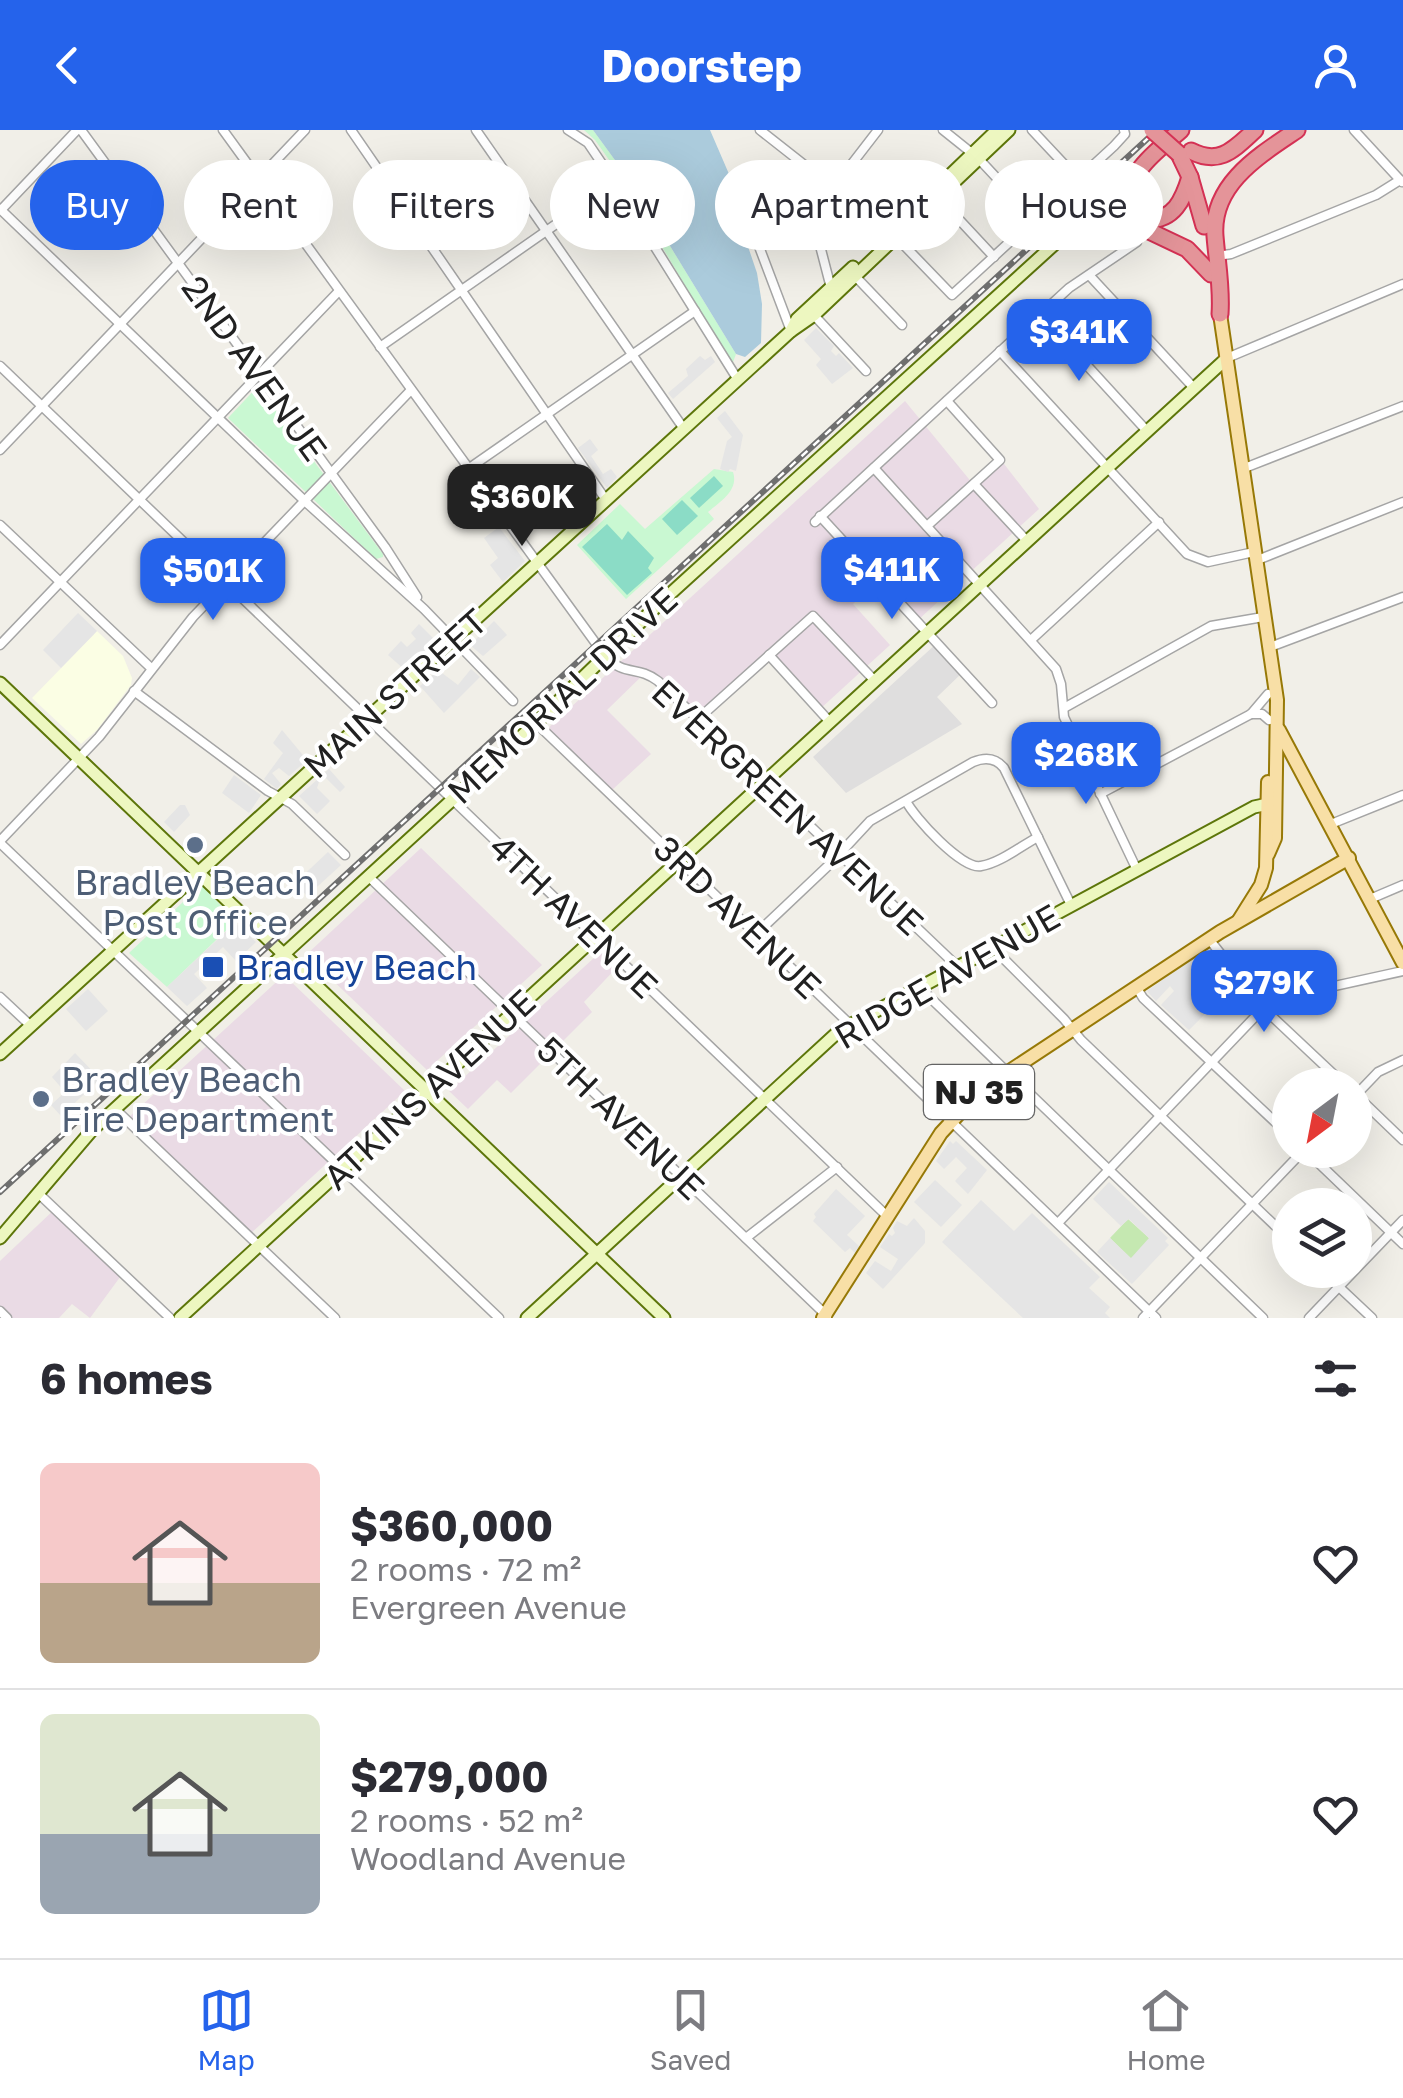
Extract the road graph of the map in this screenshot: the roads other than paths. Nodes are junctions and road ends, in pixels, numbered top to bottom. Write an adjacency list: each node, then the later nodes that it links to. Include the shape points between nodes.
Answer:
1 (79, 130): 36 (street); 55 (street, 2ND AVENUE)
2 (223, 130): 24 (street)
3 (305, 130): 25 (street)
4 (351, 130): 62 (street)
5 (476, 130): 41 (street)
6 (568, 130): 26 (street)
7 (760, 130): 23 (street)
8 (878, 130): 27 (street)
9 (943, 130): 22 (street)
10 (997, 130): 22 (street, MAIN STREET)
11 (1009, 130): 22 (street, MAIN STREET)
12 (1032, 130): 28 (street)
13 (1152, 130): 21 (highway, bridge)
14 (1163, 130): 21 (highway)
15 (1181, 130): 30 (highway)
16 (1278, 130): 39 (highway, via 1226,173)
17 (1298, 130): 53 (highway, via 1249,164 1228,188 1216,216)
18 (1354, 130): 35 (street)
19 (1125, 131): 29 (street)
20 (1250, 133): 21 (highway, via 1218,158)
21 (1185, 153): 34 (highway)
22 (976, 156): 31 (street, MAIN STREET); 32 (street); 33 (street, MAIN STREET)
23 (797, 159): 60 (street)
24 (244, 160)
25 (276, 160)
26 (600, 160)
27 (855, 160)
28 (1060, 160)
29 (1097, 160)
30 (1147, 160)
31 (965, 166)
32 (985, 166)
33 (965, 168)
34 (1190, 177): 37 (highway, via 1174,211); 39 (highway)
35 (1401, 181): 53 (street)
36 (0, 209): 67 (street)
37 (1163, 218)
38 (965, 226): 54 (street)
39 (1204, 226): 56 (highway)
40 (550, 228): 41 (street)
41 (546, 231): 62 (street); 72 (street)
42 (1163, 237): 56 (highway, via 1188,249)
43 (190, 250): 55 (street)
44 (310, 250): 61 (street)
45 (657, 250): 63 (street)
46 (761, 250): 69 (street)
47 (875, 250): 60 (street, MAIN STREET)
48 (879, 250): 57 (street, MAIN STREET)
49 (908, 250): 54 (street, via 952,295)
50 (1002, 250): 54 (street)
51 (1046, 250): 116 (street, MEMORIAL DRIVE)
52 (1126, 250): 58 (street)
53 (1217, 256): 66 (highway)
54 (994, 257)
55 (178, 263): 67 (street); 76 (street, 2ND AVENUE)
56 (1211, 274): 66 (highway)
57 (855, 276): 64 (street, MAIN STREET); 68 (street)
58 (1090, 276): 65 (street); 78 (street)
59 (1403, 284): 73 (street)
60 (831, 288): 64 (street, MAIN STREET)
61 (339, 290): 70 (street); 76 (street)
62 (460, 291): 70 (street); 83 (street)
63 (695, 310): 72 (street); 77 (street)
64 (811, 312): 69 (street, MAIN STREET); 75 (street)
65 (1040, 314): 71 (street); 86 (street)
66 (1220, 314): 73 (main road)
67 (120, 324): 81 (street); 84 (street)
68 (902, 325)
69 (790, 331): 77 (street, MAIN STREET)
70 (380, 347): 79 (street)
71 (1000, 351): 80 (street); 88 (street)
72 (632, 354): 83 (street); 85 (street)
73 (1227, 358): 78 (street, ATKINS AVENUE); 91 (main road)
74 (0, 366): 81 (street, 4TH AVENUE)
75 (866, 371)
76 (260, 374): 84 (street); 92 (street, 2ND AVENUE)
77 (738, 380): 85 (street, MAIN STREET)
78 (1193, 387): 86 (street, ATKINS AVENUE)
79 (411, 390): 90 (street); 92 (street)
80 (947, 401): 89 (street); 93 (street, via 1000,460)
81 (42, 406): 87 (street); 94 (street, 4TH AVENUE)
82 (1403, 406): 91 (street)
83 (546, 414): 90 (street); 95 (street)
84 (218, 418): 94 (street); 96 (street)
85 (684, 429): 95 (street, MAIN STREET)
86 (1146, 430): 88 (street, ATKINS AVENUE)
87 (0, 450)
88 (1107, 466): 98 (street); 101 (street, ATKINS AVENUE)
89 (874, 468): 100 (street); 110 (street, via 818,519)
90 (468, 469): 103 (street)
91 (1242, 469): 102 (main road)
92 (331, 473): 96 (street); 108 (street, 2ND AVENUE)
93 (974, 484): 100 (street); 101 (street)
94 (140, 500): 104 (street); 106 (street, 4TH AVENUE)
95 (606, 500): 103 (street, MAIN STREET)
96 (304, 501): 106 (street); 108 (street)
97 (1403, 502): 102 (street)
98 (1158, 522): 102 (street, via 1199,561); 111 (street)
99 (0, 524): 104 (street)
100 (927, 526): 105 (street)
101 (1026, 540): 105 (street, ATKINS AVENUE)
102 (1254, 556): 109 (main road)
103 (537, 563): 112 (street, MAIN STREET); 116 (street)
104 (60, 582): 113 (street); 117 (street)
105 (980, 582): 110 (street, ATKINS AVENUE); 111 (street)
106 (226, 583): 117 (street); 126 (street, 4TH AVENUE)
107 (1402, 600): 114 (street)
108 (424, 609): 112 (street)
109 (1263, 617): 114 (main road); 121 (main road); 124 (street, via 1211,626)
110 (926, 632): 118 (street, ATKINS AVENUE); 123 (street)
111 (1032, 639): 124 (street, via 1059,676)
112 (452, 641): 122 (street); 126 (street, MAIN STREET)
113 (0, 645)
114 (1270, 647): 121 (main road)
115 (769, 655): 118 (street, via 813,616); 127 (street); 128 (street)
116 (605, 656): 127 (street, EVERGREEN AVENUE, via 617,668 652,676); 129 (street, MEMORIAL DRIVE)
117 (151, 668): 120 (street)
118 (874, 680): 128 (street, ATKINS AVENUE)
119 (0, 682): 131 (street)
120 (134, 691): 131 (street); 136 (street)
121 (1272, 697): 125 (street); 130 (main road); 132 (main road)
122 (514, 701)
123 (992, 703)
124 (1064, 708): 134 (street)
125 (1251, 714): 130 (street); 134 (street)
126 (368, 718): 136 (street, MAIN STREET); 137 (street, 4TH AVENUE)
127 (698, 719): 133 (street, EVERGREEN AVENUE)
128 (830, 721): 133 (street, ATKINS AVENUE)
129 (536, 723): 137 (street, MEMORIAL DRIVE); 147 (street, 3RD AVENUE)
130 (1273, 724): 132 (main road); 139 (main road, NJ 35); 144 (main road, NJ 35, via 1275,838)
131 (79, 758): 142 (street); 149 (street)
132 (1296, 758): 140 (main road)
133 (764, 782): 143 (street, EVERGREEN AVENUE); 147 (street, ATKINS AVENUE)
134 (1100, 794): 148 (street)
135 (1403, 795): 140 (street)
136 (281, 798): 145 (street); 149 (street, MAIN STREET)
137 (453, 799): 150 (street, MEMORIAL DRIVE); 158 (street, 4TH AVENUE)
138 (906, 801): 141 (street, via 973,866); 141 (street, via 973,762 991,759 1004,768); 143 (street, via 870,821)
139 (1268, 804): 144 (main road, NJ 35); 148 (street, RIDGE AVENUE)
140 (1331, 824): 146 (main road)
141 (1038, 837): 155 (street)
142 (0, 842): 161 (street)
143 (840, 854): 157 (street); 164 (street, EVERGREEN AVENUE)
144 (1268, 854): 151 (main road, NJ 35)
145 (345, 855)
146 (1349, 858): 153 (main road); 154 (main road)
147 (678, 860): 157 (street, 3RD AVENUE); 158 (street, ATKINS AVENUE)
148 (1137, 870): 155 (street, RIDGE AVENUE)
149 (199, 873): 161 (street, MAIN STREET); 162 (street)
150 (368, 876): 162 (street, MEMORIAL DRIVE); 170 (street, 5TH AVENUE)
151 (1261, 884): 153 (main road); 156 (main road, NJ 35)
152 (1403, 885): 154 (street)
153 (1282, 898): 156 (main road)
154 (1370, 899): 163 (main road)
155 (1071, 905): 160 (street, RIDGE AVENUE)
156 (1238, 922): 159 (main road, NJ 35)
157 (756, 934): 171 (street, 3RD AVENUE)
158 (595, 936): 170 (street, ATKINS AVENUE); 182 (street, 4TH AVENUE)
159 (1209, 939): 167 (main road, NJ 35); 169 (street)
160 (993, 948): 164 (street, RIDGE AVENUE); 174 (street)
161 (113, 952): 172 (street, MAIN STREET); 173 (street)
162 (284, 954): 173 (street, MEMORIAL DRIVE); 181 (street)
163 (1403, 962)
164 (958, 967): 166 (street, RIDGE AVENUE)
165 (1403, 971): 169 (street, via 1271,1000)
166 (919, 987): 171 (street, RIDGE AVENUE); 179 (street, EVERGREEN AVENUE)
167 (1137, 988): 174 (main road, NJ 35); 177 (street)
168 (0, 997): 172 (street)
169 (1263, 1008): 177 (street); 178 (street)
170 (512, 1014): 181 (street, ATKINS AVENUE); 194 (street, 5TH AVENUE)
171 (850, 1024): 182 (street, RIDGE AVENUE); 187 (street, 3RD AVENUE)
172 (31, 1026): 175 (street, MAIN STREET)
173 (197, 1028): 183 (street, MEMORIAL DRIVE); 190 (street)
174 (1073, 1030): 179 (main road, NJ 35); 185 (street)
175 (0, 1054)
176 (1403, 1060): 180 (street)
177 (1212, 1062): 185 (street); 186 (street)
178 (1327, 1068)
179 (1006, 1073): 187 (main road, NJ 35); 193 (street, EVERGREEN AVENUE)
180 (1372, 1078)
181 (427, 1091): 190 (street, ATKINS AVENUE); 207 (street)
182 (766, 1098): 189 (street, 4TH AVENUE); 194 (street, RIDGE AVENUE)
183 (115, 1109): 195 (street, MEMORIAL DRIVE); 205 (street)
184 (1372, 1111): 188 (street)
185 (1160, 1116): 193 (street); 196 (street)
186 (1272, 1119)
187 (951, 1121): 197 (main road, NJ 35); 199 (street, 3RD AVENUE)
188 (1403, 1140)
189 (837, 1167): 197 (street, 4TH AVENUE); 203 (street)
190 (343, 1168): 205 (street, ATKINS AVENUE); 218 (street)
191 (1287, 1168): 196 (street)
192 (1323, 1168): 201 (street)
193 (1108, 1170): 199 (street); 208 (street, EVERGREEN AVENUE)
194 (681, 1176): 203 (street, 5TH AVENUE); 207 (street, RIDGE AVENUE)
195 (38, 1193): 202 (street, MEMORIAL DRIVE); 215 (street)
196 (1252, 1204): 200 (street); 208 (street)
197 (888, 1217): 213 (main road, NJ 35)
198 (1403, 1220): 201 (street)
199 (1058, 1223): 212 (street, 3RD AVENUE)
200 (1272, 1223)
201 (1391, 1232): 204 (street); 206 (street)
202 (0, 1238)
203 (746, 1238): 213 (street, 5TH AVENUE)
204 (1403, 1244)
205 (259, 1246): 216 (street, ATKINS AVENUE); 217 (street)
206 (1372, 1252)
207 (597, 1253): 219 (street, RIDGE AVENUE); 220 (street)
208 (1200, 1258): 212 (street); 221 (street, EVERGREEN AVENUE)
209 (1338, 1288): 222 (street)
210 (1340, 1288): 223 (street)
211 (0, 1311): 214 (street)
212 (1150, 1316)
213 (826, 1317)
214 (7, 1318)
215 (170, 1318)
216 (180, 1318)
217 (334, 1318)
218 (499, 1318)
219 (526, 1318)
220 (664, 1318)
221 (1263, 1318)
222 (1309, 1318)
223 (1372, 1318)

